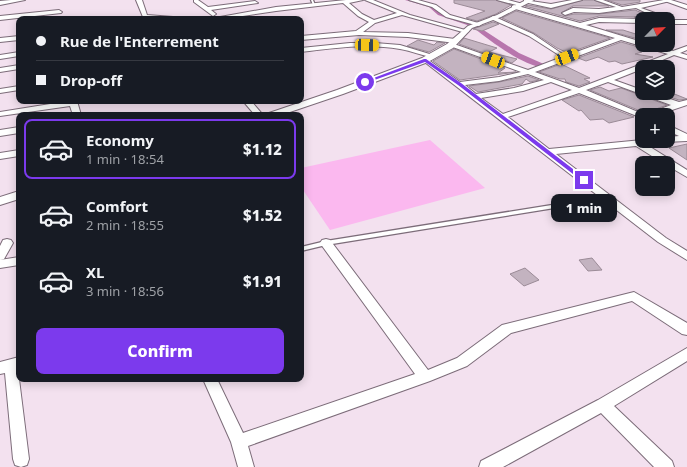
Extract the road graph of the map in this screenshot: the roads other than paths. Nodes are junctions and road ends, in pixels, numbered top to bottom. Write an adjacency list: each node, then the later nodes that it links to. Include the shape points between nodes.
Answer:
1 (22, 0): 14 (street)
2 (139, 0): 31 (street)
3 (360, 0): 11 (street)
4 (368, 0): 28 (street)
5 (412, 0): 43 (street, via 434,6 448,16)
6 (500, 0): 16 (street)
7 (579, 0): 16 (street, via 551,6)
8 (598, 0): 21 (street)
9 (633, 0): 18 (street)
10 (196, 1): 22 (street)
11 (347, 1): 13 (street); 39 (street, via 360,15)
12 (666, 1): 18 (street); 19 (street)
13 (313, 2): 33 (street, via 278,11)
14 (0, 3)
15 (255, 3): 22 (street)
16 (523, 3): 35 (street); 44 (street)
17 (687, 4): 19 (street)
18 (641, 5): 21 (street); 26 (street, via 638,8)
19 (679, 5): 20 (street)
20 (687, 7)
21 (623, 8): 25 (street); 27 (street, via 593,12 573,10)
22 (207, 9): 32 (street)
23 (553, 10): 27 (street)
24 (59, 12): 30 (street)
25 (636, 12)
26 (644, 12)
27 (565, 13): 36 (street)
28 (402, 14): 39 (street); 45 (street)
29 (16, 16): 34 (street)
30 (20, 16)
31 (145, 16)
32 (216, 16)
33 (235, 16)
34 (0, 18)
35 (493, 18): 43 (street); 60 (street, via 531,35)
36 (599, 20): 37 (street); 44 (street)
37 (635, 21)
38 (16, 22): 42 (street)
39 (373, 22): 46 (street)
40 (675, 22): 41 (street)
41 (687, 22)
42 (0, 24)
43 (479, 24): 45 (street)
44 (580, 25): 49 (street)
45 (466, 31): 51 (street)
46 (356, 33): 48 (street); 51 (street, via 408,35); 53 (street)
47 (16, 38): 50 (street)
48 (304, 38)
49 (620, 38): 52 (street); 60 (street)
50 (0, 40)
51 (454, 43): 62 (street); 65 (street)
52 (635, 43)
53 (353, 44): 55 (street); 62 (street, via 400,47)
54 (687, 48): 58 (street)
55 (304, 50)
56 (667, 52): 58 (street)
57 (16, 54): 59 (street)
58 (674, 54): 61 (street); 67 (street)
59 (0, 57)
60 (567, 57): 65 (street)
61 (687, 57)
62 (429, 58): 68 (street); 80 (street)
63 (16, 67): 64 (street)
64 (0, 70)
65 (528, 72): 66 (street); 68 (street)
66 (551, 80): 70 (street); 73 (street, via 516,90)
67 (608, 80): 70 (street); 71 (street)
68 (459, 84): 73 (street)
69 (16, 88): 72 (street)
70 (579, 90): 81 (street); 83 (street)
71 (635, 90)
72 (0, 91)
73 (475, 96): 83 (street)
74 (669, 100): 77 (street)
75 (61, 104): 82 (street)
76 (249, 104): 79 (street)
77 (683, 104): 78 (street)
78 (671, 108)
79 (256, 112)
80 (281, 112)
81 (635, 113)
82 (0, 114)
83 (501, 117): 91 (street)
84 (16, 130): 86 (street)
85 (675, 132): 87 (street)
86 (0, 133)
87 (687, 138): 88 (street)
88 (675, 139)
89 (635, 143): 91 (street)
90 (646, 148): 94 (street)
91 (548, 152): 96 (street)
92 (16, 153): 93 (street)
93 (0, 156)
94 (687, 174)
95 (16, 196): 97 (street)
96 (608, 198): 99 (lane); 102 (street)
97 (0, 201)
98 (7, 243): 101 (street)
99 (326, 243): 100 (lane); 108 (street)
100 (304, 248)
101 (0, 256)
102 (687, 256)
103 (16, 261): 104 (street)
104 (0, 264)
105 (687, 330): 108 (street, via 634,296 507,329 462,362)
106 (687, 354): 110 (street)
107 (10, 365): 112 (street)
108 (425, 377): 111 (street)
109 (211, 382): 111 (street)
110 (603, 405): 114 (street); 115 (street)
111 (239, 442): 113 (street)
112 (20, 459)
113 (246, 467)
114 (487, 467)
115 (666, 467)

